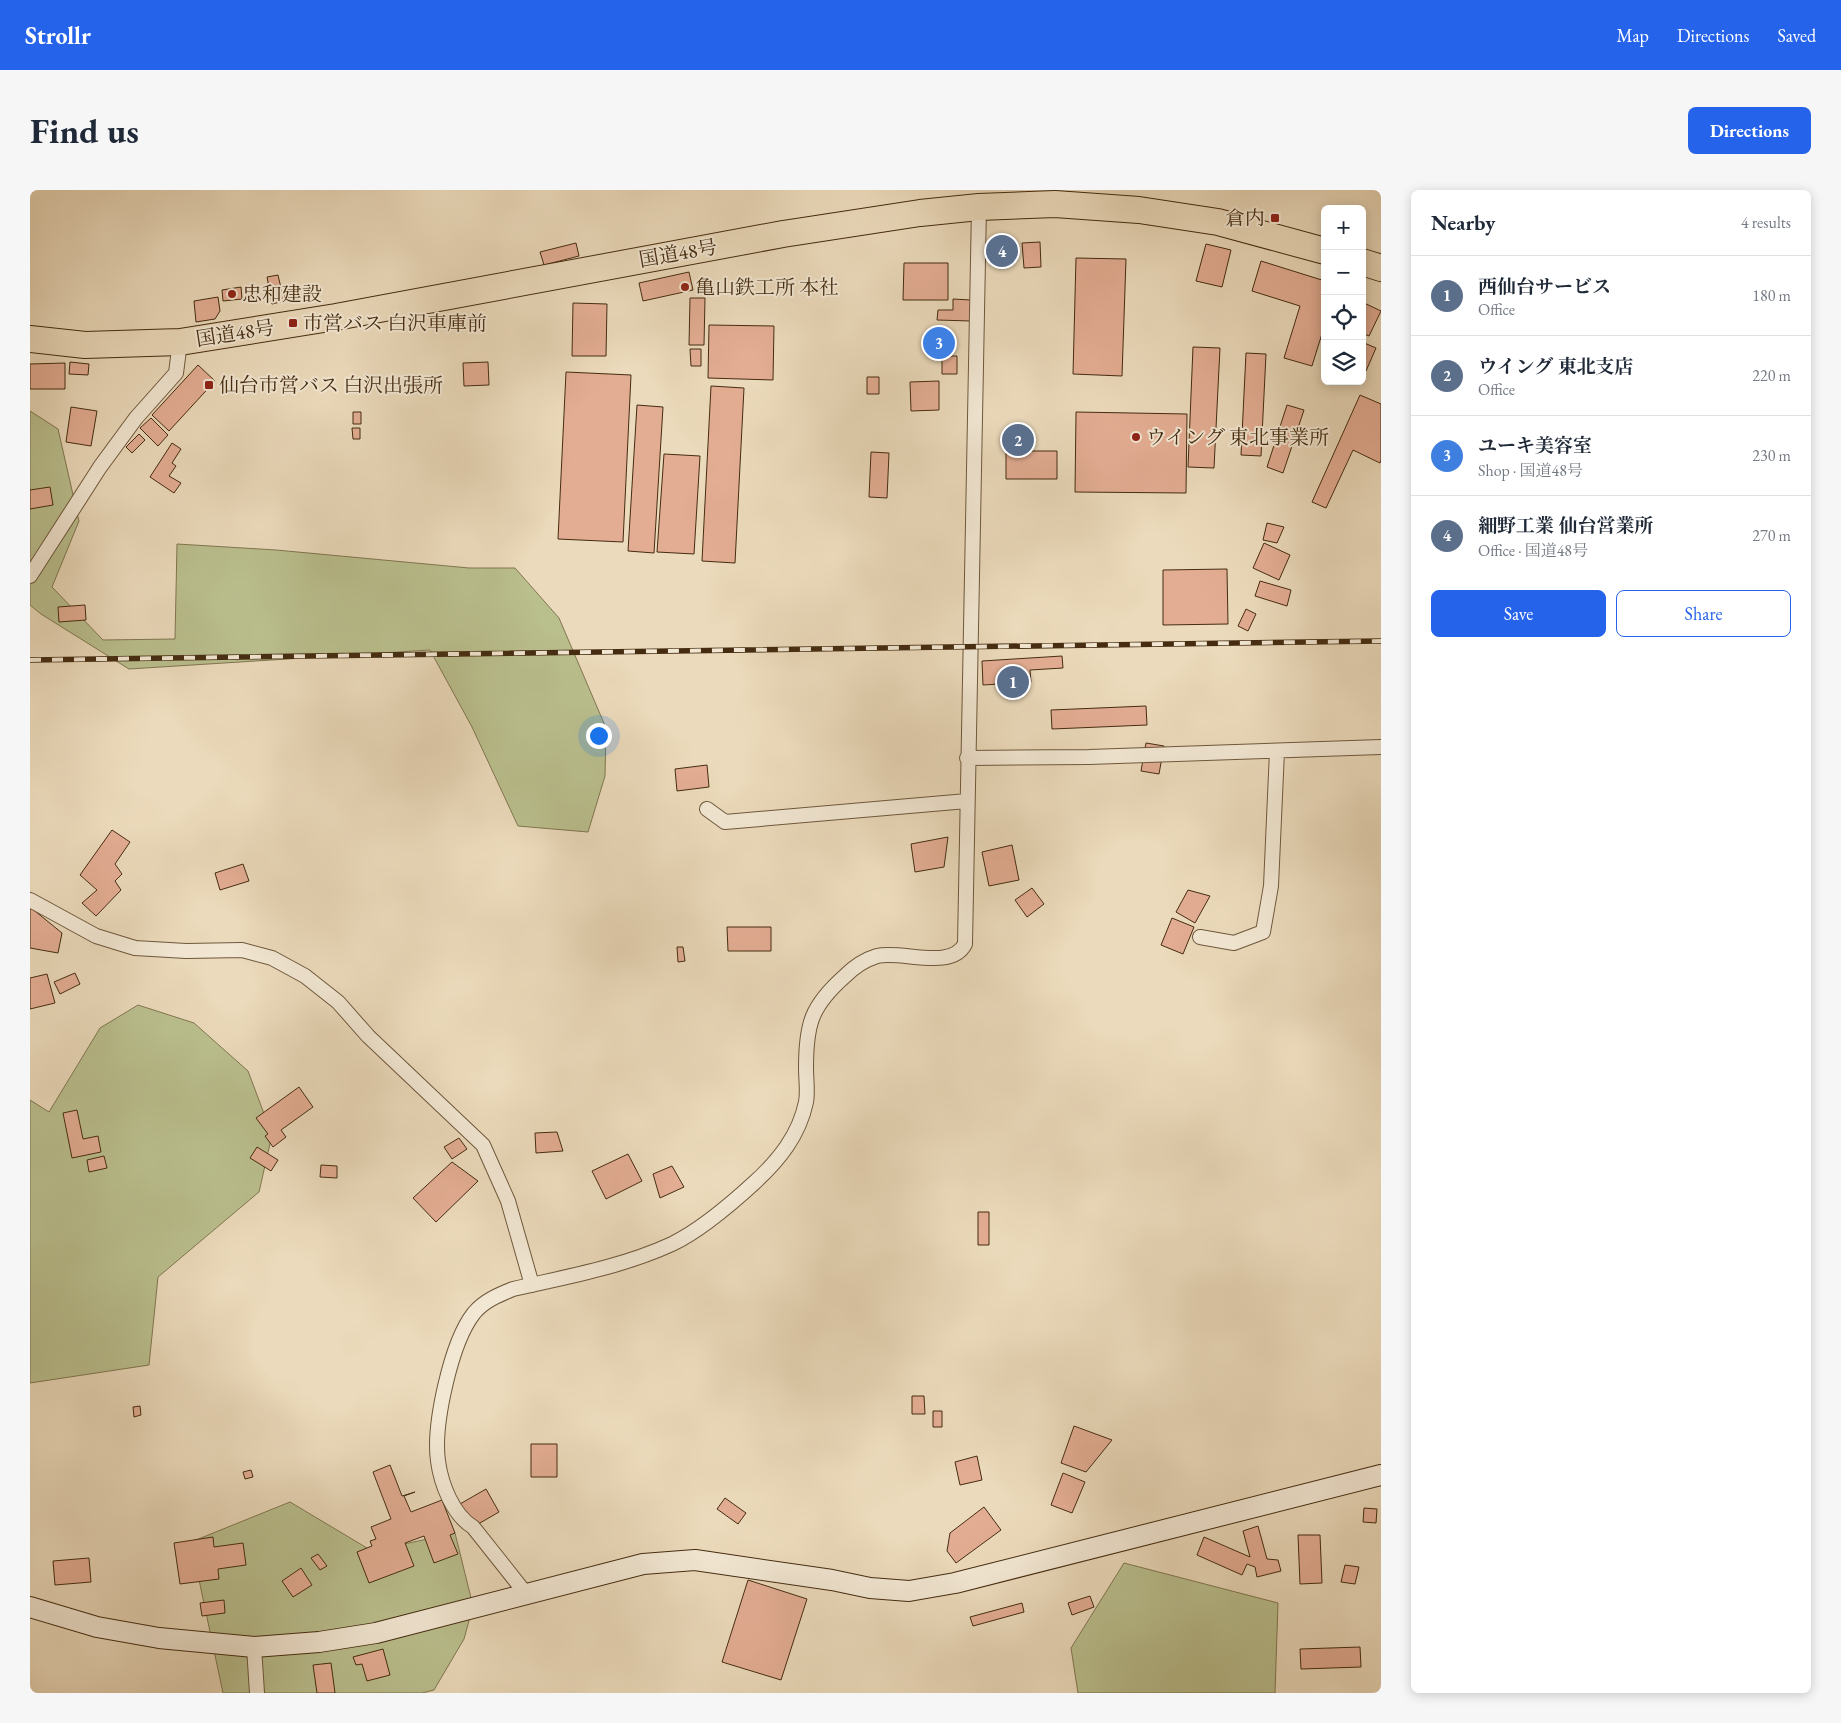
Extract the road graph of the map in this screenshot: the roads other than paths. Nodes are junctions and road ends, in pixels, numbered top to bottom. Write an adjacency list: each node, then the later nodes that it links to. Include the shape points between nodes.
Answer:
1 (979, 207): 2 (highway, 国道48号, via 1056,204 1139,210 1218,222); 6 (highway, 国道48号, via 783,234); 10 (street)
2 (1321, 250)
3 (1366, 263): 4 (highway)
4 (1381, 268)
5 (30, 339): 6 (highway, 国道48号, via 85,344)
6 (180, 342): 7 (street, via 176,373 136,418 100,468)
7 (30, 576)
8 (1381, 747): 9 (street)
9 (1277, 751): 10 (street); 14 (street, via 1271,886 1262,932 1234,943)
10 (967, 758): 11 (street)
11 (967, 801): 12 (street, via 726,822); 15 (street, via 966,939 962,951 941,958 878,956 853,968 827,995 809,1022 806,1100 802,1114 786,1150 772,1166 724,1208 673,1243 628,1261)
12 (707, 809)
13 (30, 900): 15 (street, via 96,936 135,948 242,950 272,958 306,976 338,1002 368,1036 483,1145 508,1201)
14 (1200, 937)
15 (532, 1284): 17 (street, via 496,1296 482,1305 468,1323 446,1384 437,1444 440,1473 462,1520 473,1527)
16 (1381, 1475): 17 (street, via 979,1577 909,1591 870,1588 695,1560 643,1564)
17 (527, 1595): 19 (street, via 376,1633)
18 (30, 1607): 19 (street, via 97,1628)
19 (254, 1647): 20 (street)
20 (257, 1693)

